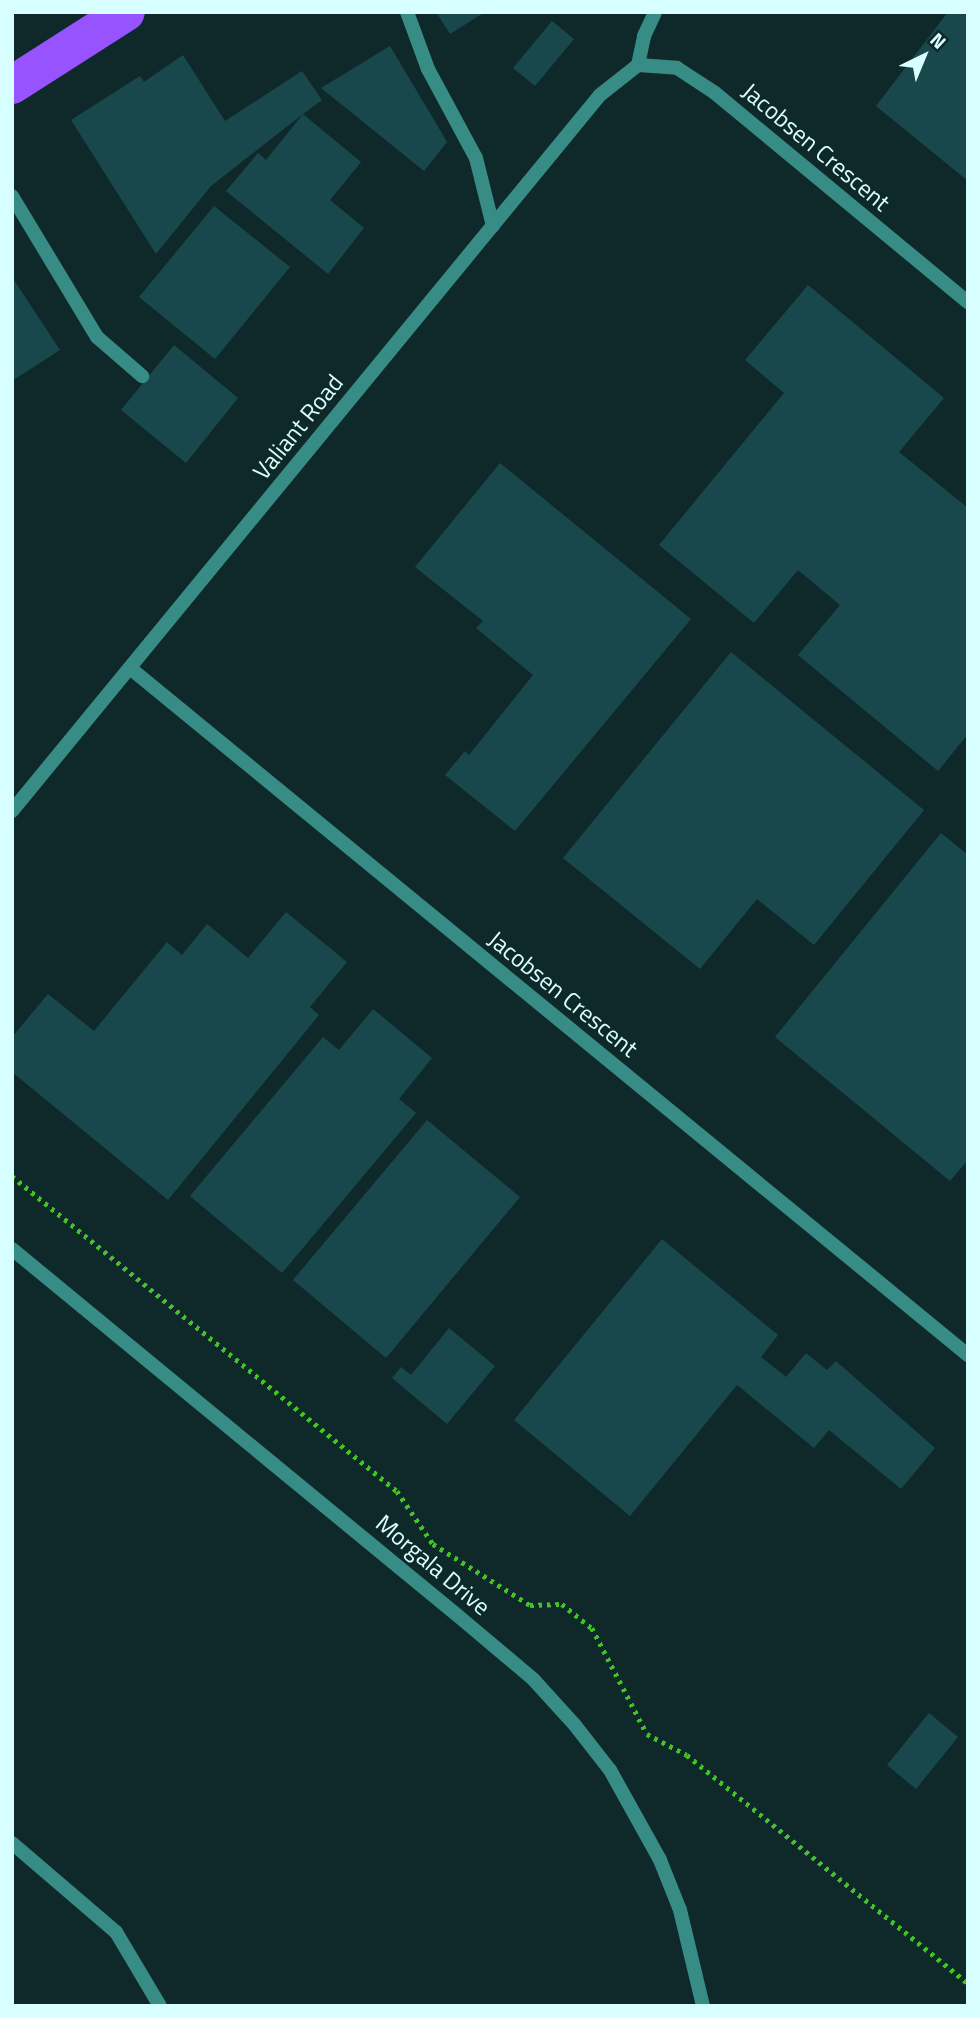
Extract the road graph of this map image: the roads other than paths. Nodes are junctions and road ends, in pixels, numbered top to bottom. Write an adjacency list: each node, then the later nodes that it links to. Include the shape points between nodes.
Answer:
1 (126, 12): 5 (highway)
2 (407, 12): 7 (street, via 428,69 476,158)
3 (655, 12): 4 (street, via 643,36)
4 (638, 65): 7 (street, Valiant Road, via 621,75); 8 (street, Jacobsen Crescent, via 677,68 715,93)
5 (12, 85)
6 (12, 196): 9 (street, via 97,337)
7 (492, 226): 10 (street, Valiant Road)
8 (968, 302)
9 (142, 376)
10 (130, 667): 11 (street, Valiant Road); 13 (street, Jacobsen Crescent)
11 (12, 811)
12 (12, 1249): 16 (street, Morgala Drive, via 533,1679 610,1770 660,1860 680,1910)
13 (968, 1355)
14 (12, 1843): 15 (street, via 116,1932 153,1987)
15 (160, 2006)
16 (703, 2006)

